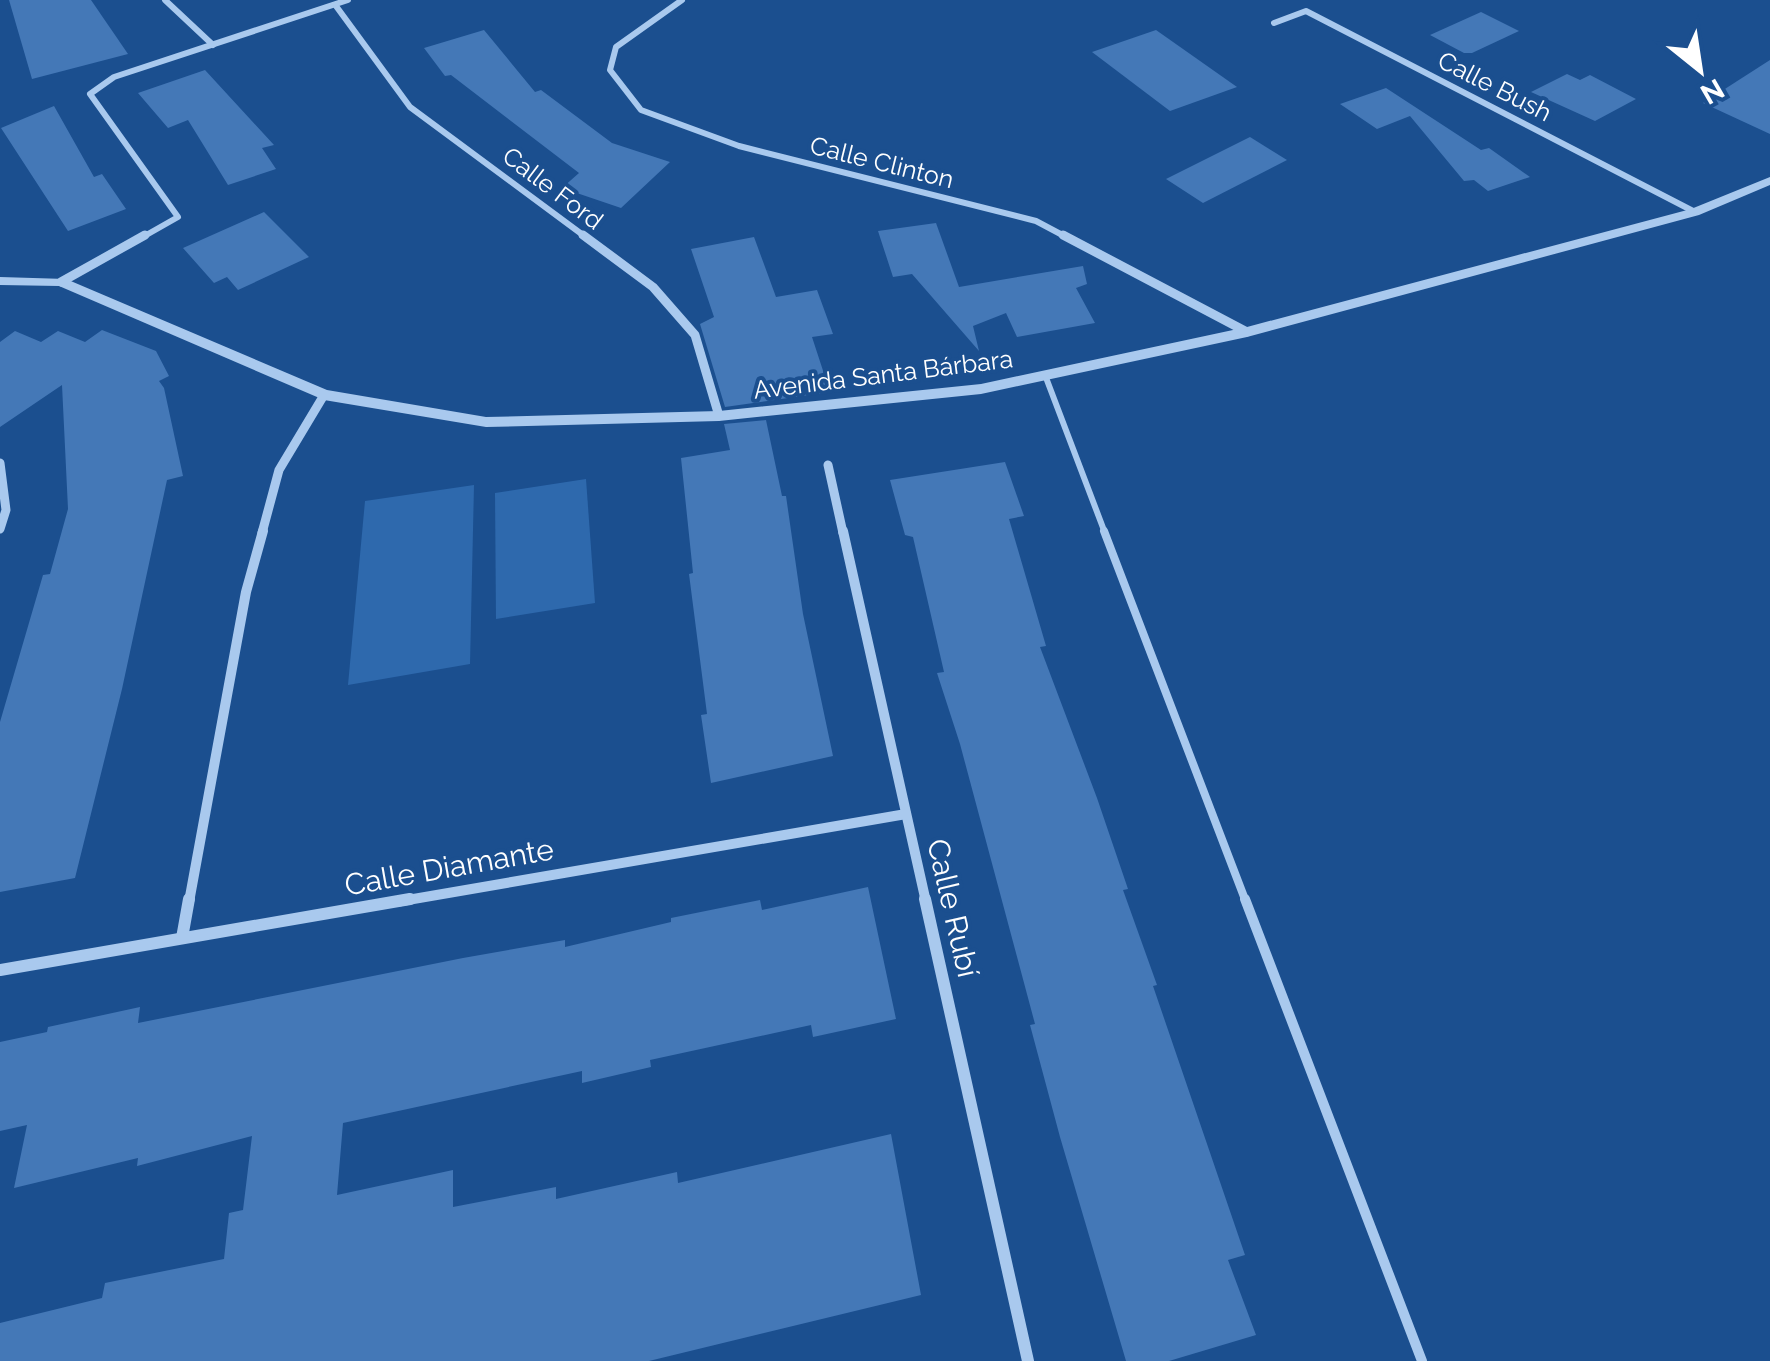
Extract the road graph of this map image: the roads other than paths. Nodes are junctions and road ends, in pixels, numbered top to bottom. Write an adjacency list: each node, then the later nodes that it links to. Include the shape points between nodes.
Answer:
1 (166, 0): 6 (street)
2 (348, 0): 4 (street)
3 (682, 0): 11 (street, Calle Clinton, via 616,47 610,70 642,110 739,146 1036,221)
4 (336, 6): 6 (street); 14 (street, Calle Ford, via 410,107 654,287 695,334)
5 (1274, 22): 8 (street, Calle Bush, via 1306,11)
6 (213, 45): 10 (street, via 114,76 90,94 178,217)
7 (1770, 181): 8 (street, Avenida Santa Bárbara)
8 (1696, 212): 11 (street, Avenida Santa Bárbara)
9 (0, 281): 10 (street, Avenida Santa Bárbara)
10 (61, 282): 13 (street, Avenida Santa Bárbara)
11 (1247, 332): 12 (street, Avenida Santa Bárbara)
12 (1045, 375): 14 (street, Avenida Santa Bárbara); 22 (lane)
13 (324, 395): 14 (street, Avenida Santa Bárbara, via 486,422); 19 (street, via 279,470 246,592)
14 (719, 416)
15 (0, 463): 17 (street, via 6,510)
16 (828, 466): 18 (street, Calle Rubí)
17 (0, 529)
18 (906, 814): 19 (street, Calle Diamante); 21 (street, Calle Rubí)
19 (182, 938): 20 (street, Calle Diamante)
20 (0, 970)
21 (1028, 1361)
22 (1422, 1361)

